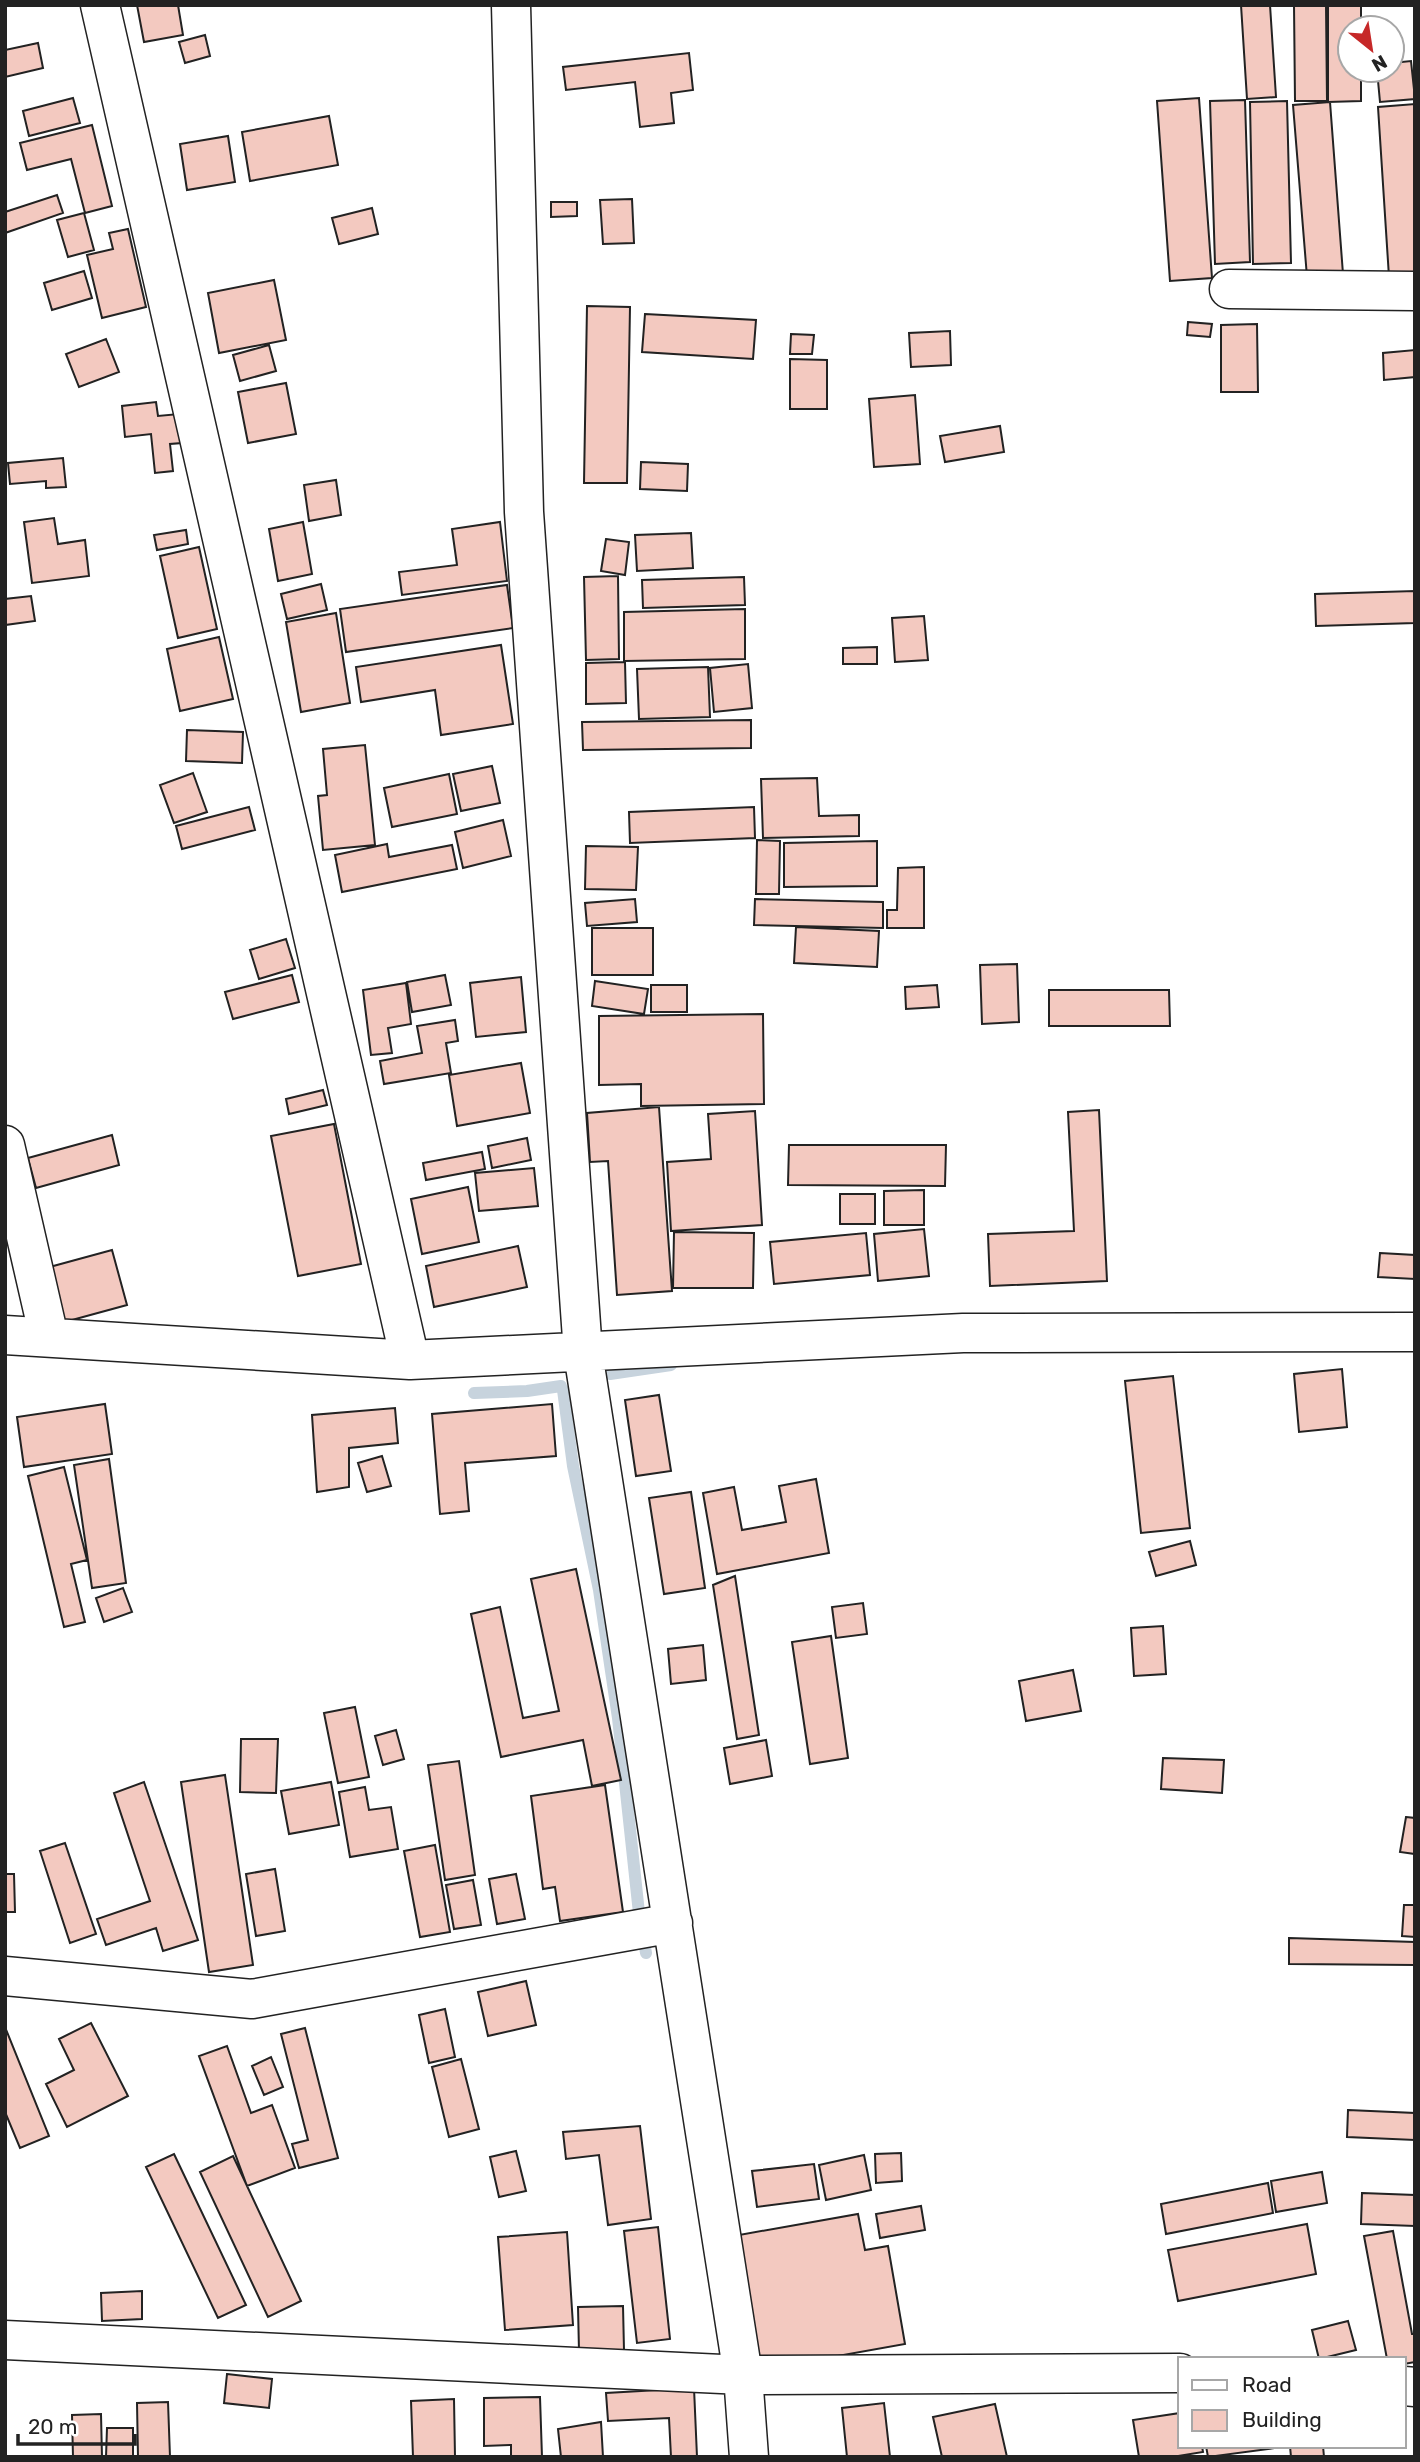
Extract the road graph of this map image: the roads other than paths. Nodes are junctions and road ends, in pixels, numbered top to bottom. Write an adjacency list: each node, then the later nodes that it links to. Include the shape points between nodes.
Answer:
1 (100, 5): 10 (street)
2 (511, 5): 9 (street, via 524,512)
3 (1229, 289): 4 (street)
4 (1415, 291)
5 (5, 1146): 8 (street)
6 (1415, 1332): 9 (street, via 963,1333)
7 (5, 1335): 8 (street)
8 (49, 1337): 10 (street)
9 (583, 1353): 10 (street); 11 (street)
10 (410, 1360)
11 (673, 1923): 12 (street, via 252,1999); 15 (street)
12 (5, 1976)
13 (5, 2340): 15 (street)
14 (1178, 2373): 15 (street)
15 (743, 2375): 16 (street)
16 (748, 2457)

